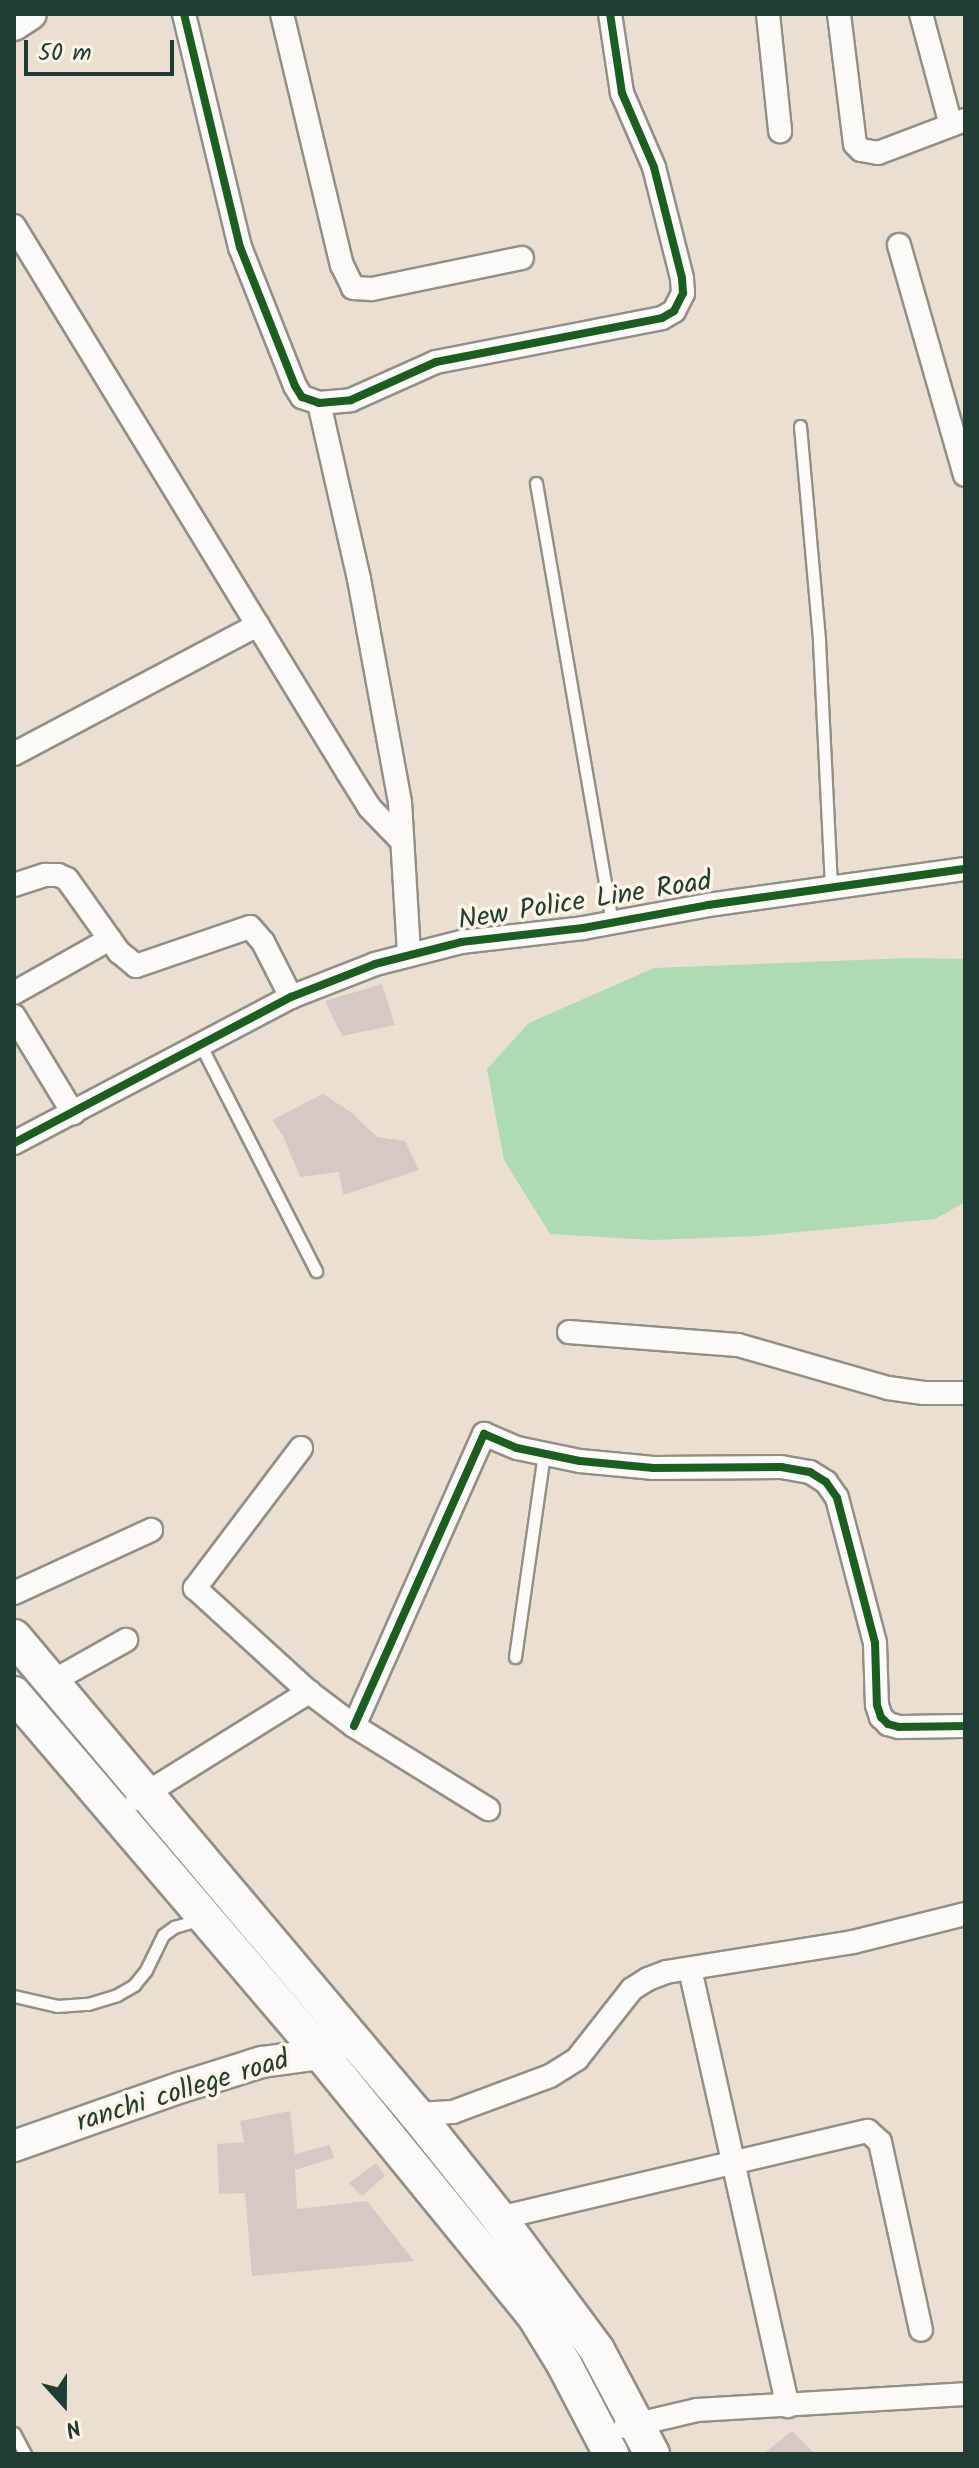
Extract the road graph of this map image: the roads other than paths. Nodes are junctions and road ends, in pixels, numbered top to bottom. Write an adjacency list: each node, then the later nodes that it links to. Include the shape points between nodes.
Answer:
1 (31, 14): 8 (street)
2 (184, 14): 14 (street, via 244,257 295,386 302,397)
3 (282, 14): 13 (street, via 342,265 353,288 372,289)
4 (610, 14): 14 (street, via 622,93 654,167 682,278 679,305 662,318 436,362 351,400)
5 (768, 14): 10 (street)
6 (839, 14): 9 (street, via 855,144 861,150 878,153)
7 (921, 14): 9 (street)
8 (14, 25)
9 (958, 123)
10 (780, 131)
11 (14, 226): 18 (street)
12 (899, 245): 16 (street)
13 (522, 258)
14 (319, 403): 20 (street, via 362,593 400,802)
15 (800, 426): 23 (lane, via 819,641)
16 (965, 475)
17 (536, 483): 24 (lane)
18 (258, 625): 19 (street); 20 (street, via 369,807)
19 (14, 754)
20 (402, 841): 26 (street)
21 (965, 869): 23 (street, New Police Line Road)
22 (14, 885): 25 (street, via 45,875 67,879)
23 (831, 888): 24 (street, New Police Line Road)
24 (612, 923): 26 (street, New Police Line Road, via 461,942)
25 (110, 939): 27 (street); 28 (street, via 136,966 250,927)
26 (409, 955): 28 (street, New Police Line Road)
27 (14, 993)
28 (291, 997): 30 (street, New Police Line Road)
29 (14, 1016): 31 (street)
30 (200, 1044): 31 (street, New Police Line Road); 33 (lane)
31 (73, 1113): 32 (street, New Police Line Road)
32 (14, 1143)
33 (316, 1271)
34 (569, 1332): 35 (street, via 738,1345 888,1388)
35 (965, 1393)
36 (301, 1448): 44 (street, via 195,1588)
37 (544, 1454): 42 (lane); 46 (street, via 484,1434); 47 (street, via 654,1468 781,1467 810,1472 826,1482 837,1498 875,1643 881,1717 899,1727)
38 (151, 1530): 39 (street)
39 (14, 1593)
40 (14, 1637): 43 (main road)
41 (126, 1640): 43 (street)
42 (515, 1657)
43 (53, 1681): 48 (main road)
44 (309, 1692): 46 (street); 48 (street)
45 (21, 1711): 50 (main road)
46 (354, 1726): 49 (street)
47 (965, 1726)
48 (145, 1793): 50 (street); 55 (main road)
49 (488, 1809)
50 (117, 1814): 52 (main road)
51 (965, 1914): 53 (street, via 853,1942)
52 (206, 1918): 54 (lane, via 163,1935 146,1970 117,1995 57,2006); 55 (main road)
53 (690, 1969): 56 (street, via 666,1972 632,1989 596,2039 550,2076 453,2112); 58 (street)
54 (14, 1996)
55 (335, 2045): 56 (main road); 57 (street, ranchi college road, via 262,2062); 65 (main road, via 534,2315)
56 (416, 2114): 59 (main road)
57 (14, 2146)
58 (731, 2161): 59 (street); 60 (street, via 859,2131 875,2135); 62 (street)
59 (499, 2218): 63 (main road, via 597,2350)
60 (921, 2330)
61 (965, 2394): 62 (street)
62 (788, 2406): 63 (street, via 697,2410)
63 (637, 2422): 65 (street); 67 (main road)
64 (14, 2433): 66 (lane)
65 (607, 2445)
66 (25, 2454)
67 (652, 2454)

